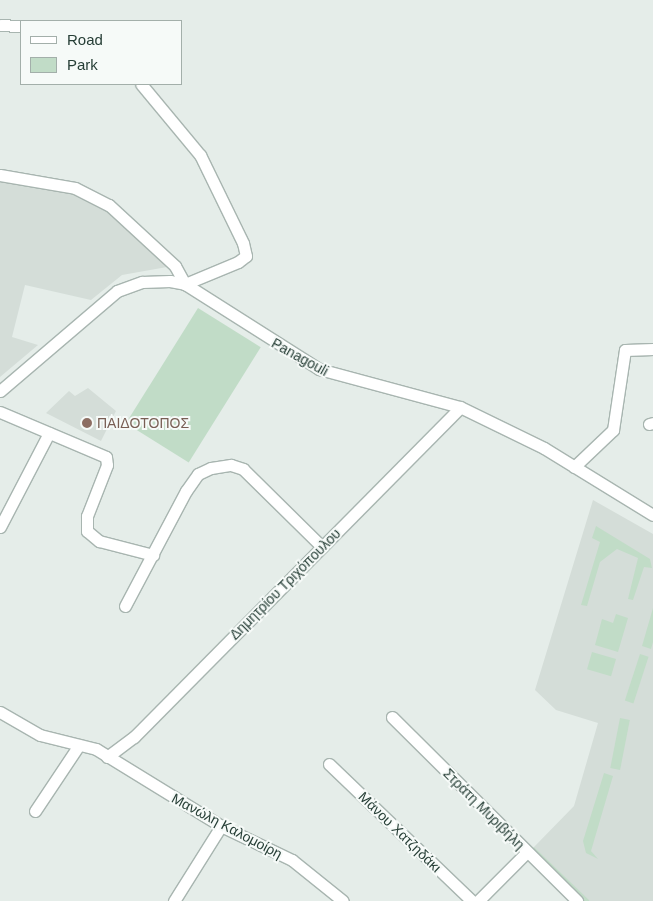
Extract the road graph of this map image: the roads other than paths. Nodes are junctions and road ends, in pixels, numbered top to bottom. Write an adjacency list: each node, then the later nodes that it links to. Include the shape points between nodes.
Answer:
1 (0, 25): 2 (street)
2 (20, 26)
3 (142, 85): 5 (street, via 200,155 246,256)
4 (0, 175): 5 (street, via 74,188 109,205 175,266)
5 (185, 284): 7 (street, Panagouli, via 152,280 117,292); 8 (street, Panagouli, via 328,374)
6 (653, 349): 11 (street, via 625,350 613,430)
7 (0, 391)
8 (460, 408): 11 (street, Panagouli); 14 (street, Δημητρίου Τριχόπουλου)
9 (0, 412): 10 (street)
10 (49, 433): 13 (street); 15 (street, via 106,456 107,465 86,519 88,534)
11 (574, 467): 12 (street, Panagouli)
12 (653, 515)
13 (0, 527)
14 (322, 547): 15 (street, via 243,469 231,465 198,474); 20 (street, Δημητρίου Τριχόπουλου, via 134,737)
15 (154, 555): 16 (street)
16 (125, 606)
17 (0, 712): 19 (street, Μανώλη Καλομοίρη, via 40,734)
18 (392, 717): 24 (street, Στράτη Μυριβήλη)
19 (78, 745): 20 (street, Μανώλη Καλομοίρη); 22 (street)
20 (107, 757): 23 (street, Μανώλη Καλομοίρη)
21 (329, 764): 27 (street, Μάνου Χατζηδάκι)
22 (36, 811)
23 (221, 826): 25 (street); 26 (street, Μανώλη Καλομοίρη, via 292,860)
24 (527, 852): 28 (street); 29 (street, Στράτη Μυριβήλη)
25 (174, 901)
26 (343, 901)
27 (472, 901)
28 (478, 901)
29 (577, 901)

